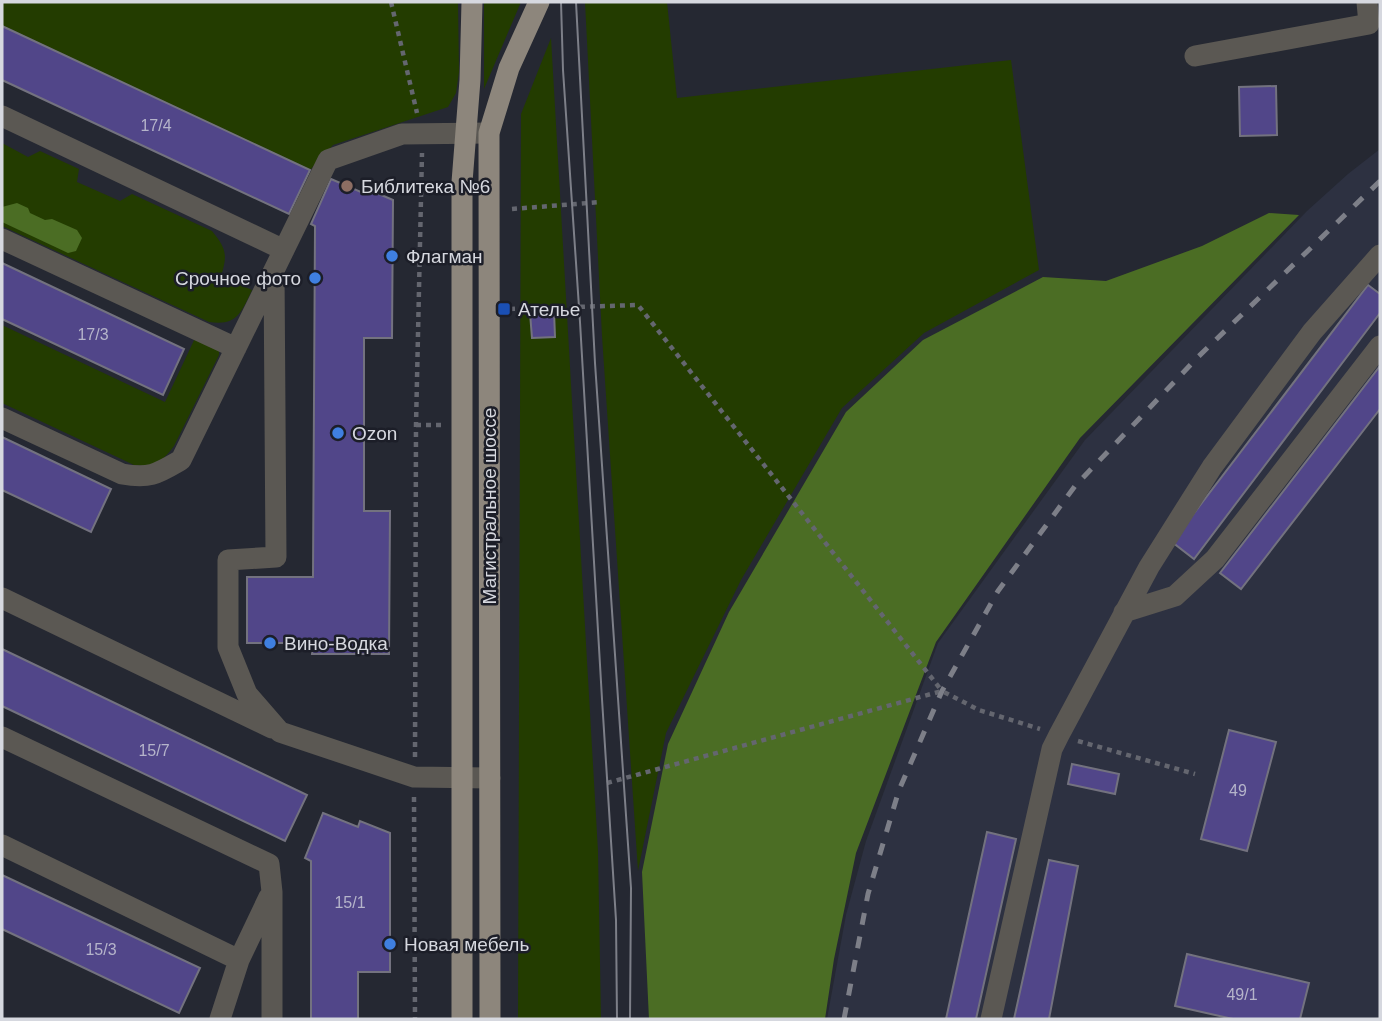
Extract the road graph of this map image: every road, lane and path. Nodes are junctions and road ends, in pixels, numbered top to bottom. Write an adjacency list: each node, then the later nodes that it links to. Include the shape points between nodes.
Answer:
1 (391, 2): 8 (path)
2 (472, 2): 7 (main road, Магистральное шоссе)
3 (539, 2): 9 (main road, Магистральное шоссе, via 509,68)
4 (1367, 2): 5 (lane, via 1369,24)
5 (1195, 56)
6 (2, 116): 13 (lane)
7 (466, 132): 8 (lane); 9 (lane); 30 (main road, Магистральное шоссе, via 462,195)
8 (422, 133): 13 (lane, via 402,134 328,160); 21 (path)
9 (489, 133): 31 (main road, Магистральное шоссе)
10 (601, 202): 11 (path)
11 (512, 209)
12 (2, 239): 18 (lane)
13 (284, 250): 15 (lane)
14 (1380, 255): 23 (lane, via 1312,332 1212,467)
15 (274, 271): 18 (lane); 25 (lane, via 276,557 228,560 228,647 247,694)
16 (510, 309): 24 (path, via 638,305)
17 (1380, 346): 23 (lane, via 1215,559 1175,596)
18 (236, 348): 19 (lane, via 181,460 161,472 141,477 122,474)
19 (2, 418)
20 (451, 424): 21 (path)
21 (416, 425): 29 (path)
22 (2, 598): 25 (lane)
23 (1124, 612): 26 (lane)
24 (942, 691): 26 (path, via 979,710); 32 (path)
25 (280, 732): 29 (lane)
26 (1059, 735): 28 (path); 41 (lane)
27 (2, 737): 34 (lane, via 269,863)
28 (1195, 774)
29 (414, 777): 30 (lane); 38 (path)
30 (462, 778): 31 (lane); 39 (main road, Магистральное шоссе)
31 (489, 778): 40 (main road, Магистральное шоссе)
32 (607, 783)
33 (2, 845): 35 (lane)
34 (272, 892): 35 (lane); 37 (lane)
35 (239, 960): 36 (lane)
36 (220, 1019)
37 (272, 1019)
38 (415, 1019)
39 (462, 1019)
40 (490, 1019)
41 (991, 1019)

